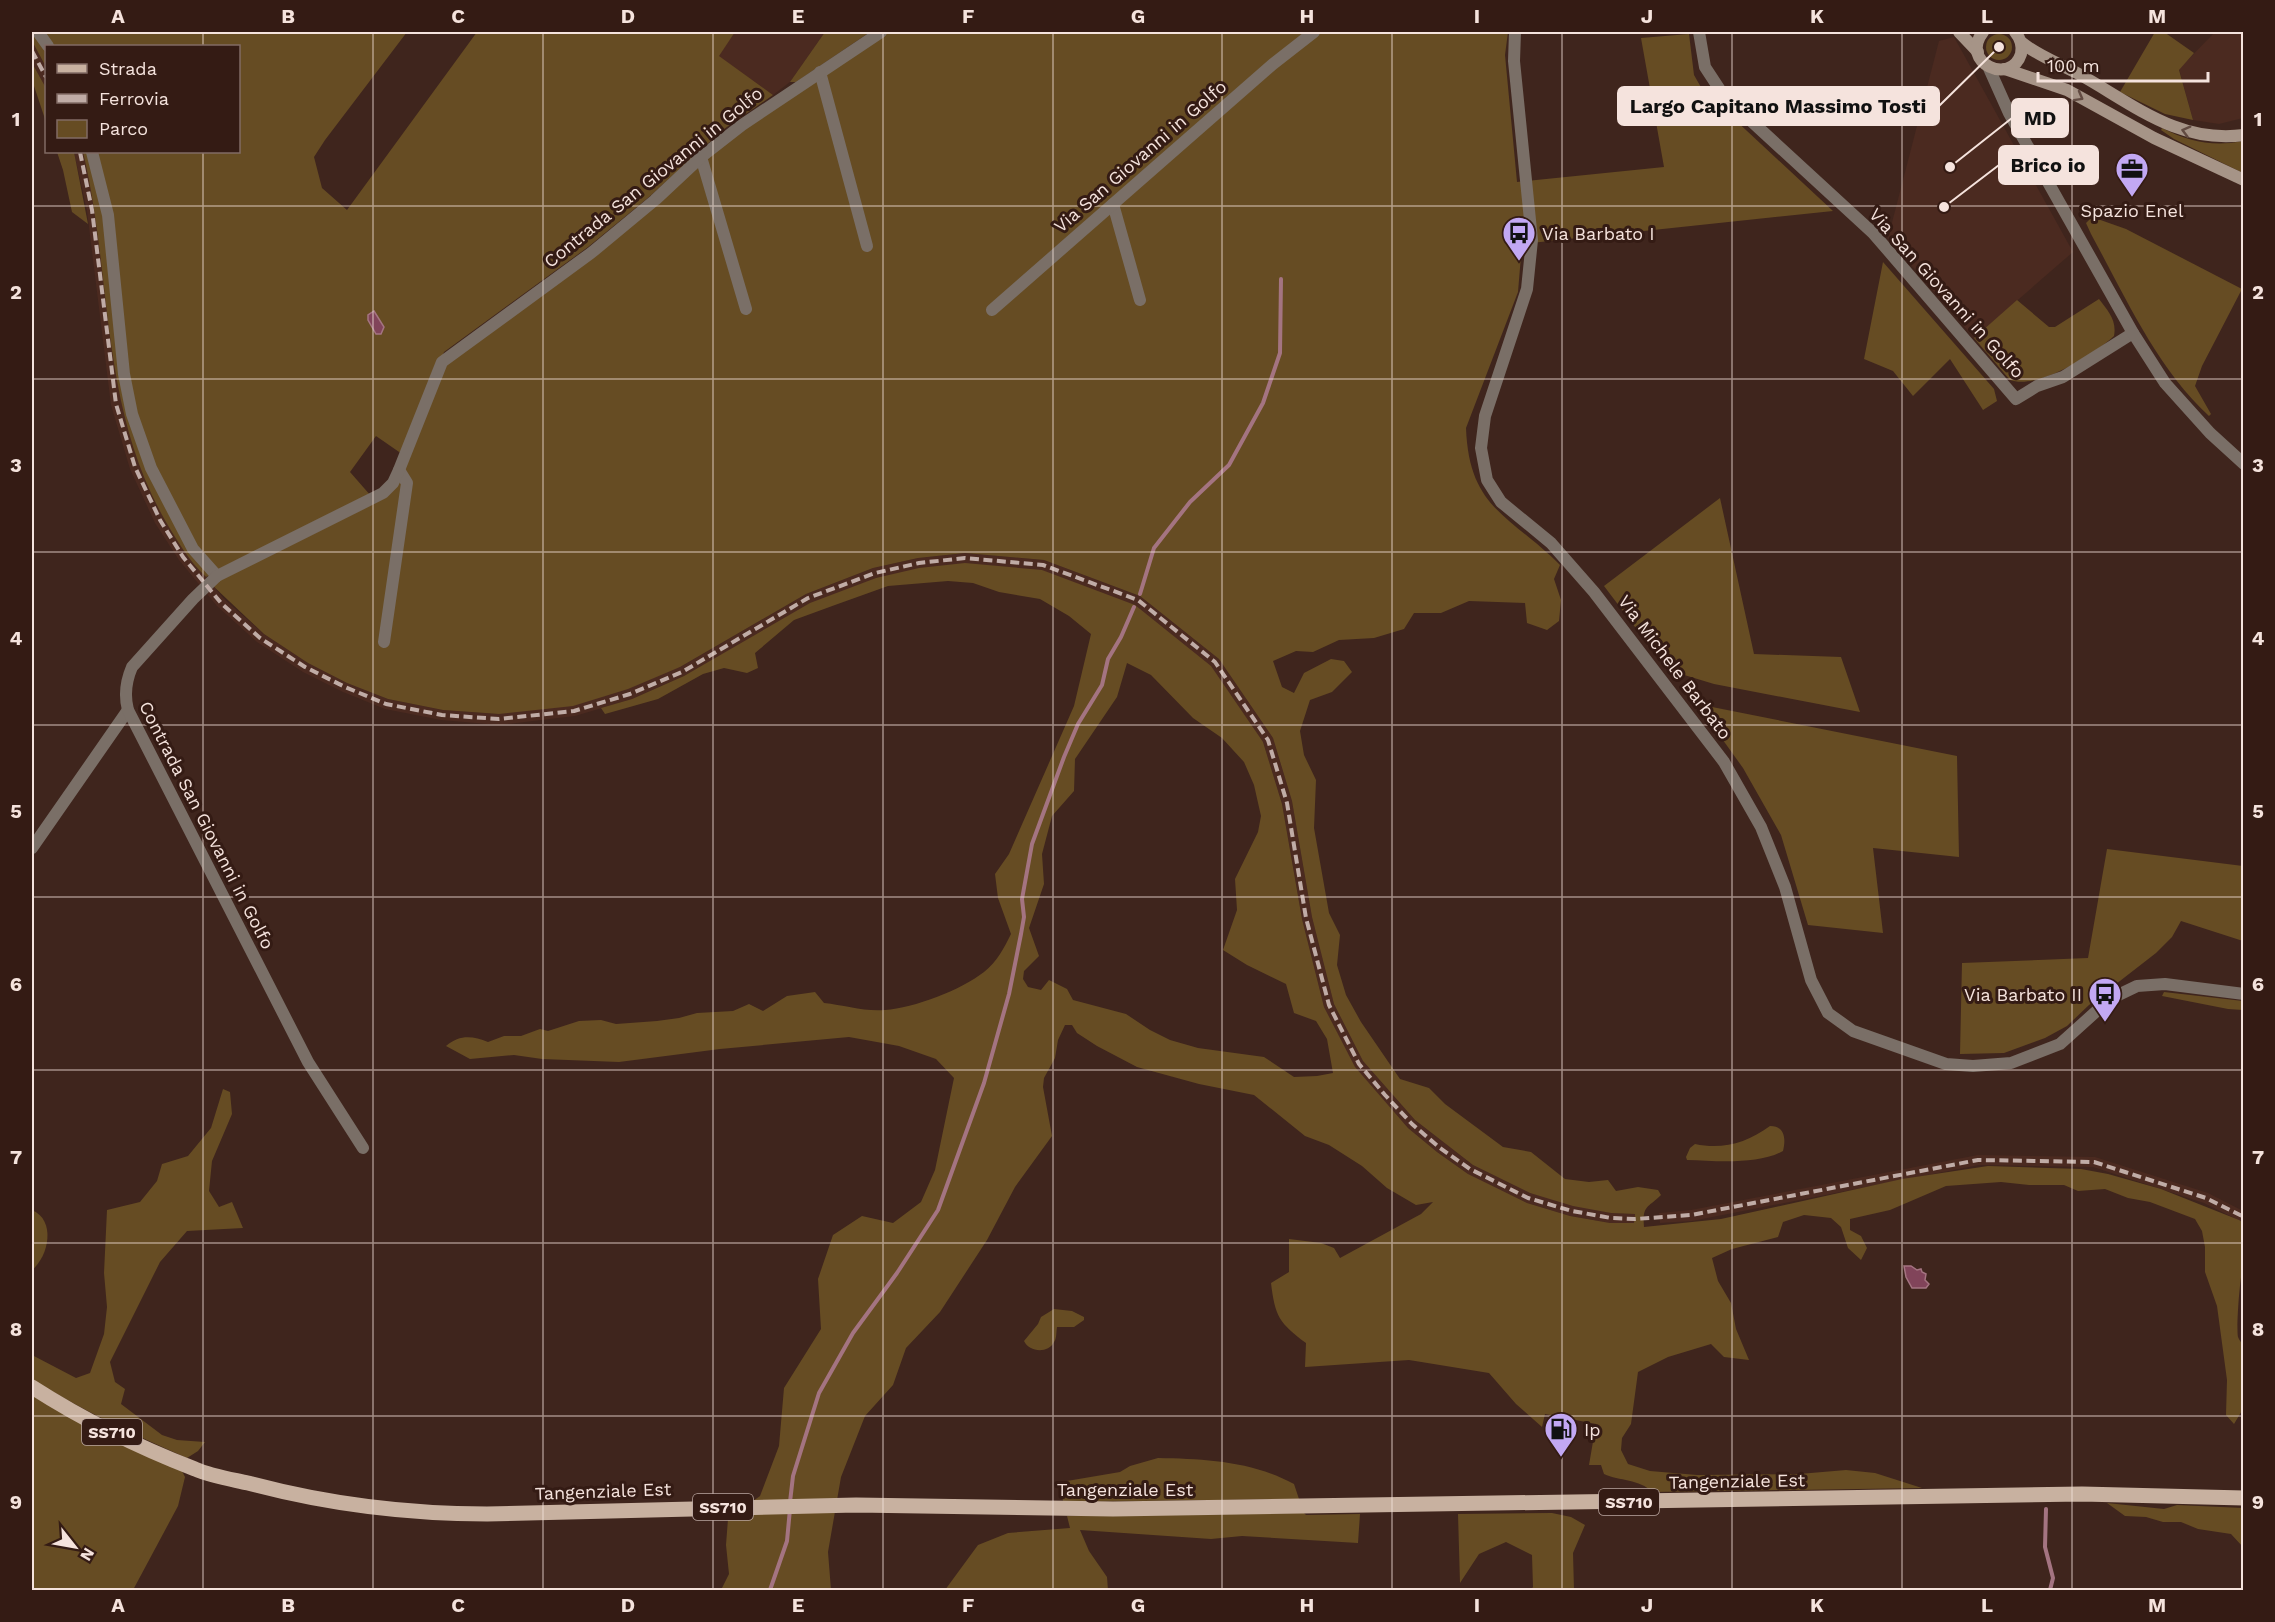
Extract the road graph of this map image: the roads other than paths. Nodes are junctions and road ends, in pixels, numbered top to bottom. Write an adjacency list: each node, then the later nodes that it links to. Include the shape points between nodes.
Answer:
1 (38, 32): 9 (street)
2 (881, 32): 13 (street, Contrada San Giovanni in Golfo)
3 (1314, 32): 18 (street, Via San Giovanni in Golfo)
4 (1515, 32): 30 (street, Via Michele Barbato, via 1514,61 1532,240 1527,289 1485,416 1481,448 1487,480 1501,502 1551,543 1594,592 1724,762 1761,827 1785,887 1811,980 1828,1013 1853,1031 1946,1064 1973,1066 2011,1063 2060,1044 2109,999 2137,986 2165,984)
5 (1699, 32): 23 (street, Via San Giovanni in Golfo, via 1705,67 1724,96 1873,233 2016,399 2063,377)
6 (1959, 32): 10 (main road)
7 (1983, 32): 10 (main road)
8 (2018, 37): 12 (main road, via 2019,58); 14 (main road, one-way to 8, via 2198,134 2173,127 2035,53)
9 (47, 45)
10 (1978, 52): 11 (main road)
11 (1988, 66): 12 (main road); 23 (street, via 2009,113)
12 (2005, 69): 17 (main road, one-way to 17, via 2067,90 2154,138)
13 (820, 72): 16 (street, Contrada San Giovanni in Golfo); 19 (street)
14 (2244, 135)
15 (92, 153): 26 (street, via 108,216 124,374 132,414 151,468 188,540)
16 (701, 158): 21 (street); 25 (street, Contrada San Giovanni in Golfo, via 591,253 442,362)
17 (2244, 180)
18 (1113, 204): 20 (street); 22 (street, Via San Giovanni in Golfo)
19 (867, 246)
20 (1140, 300)
21 (746, 309)
22 (992, 310)
23 (2133, 333): 24 (street, via 2165,382)
24 (2244, 464)
25 (399, 470): 26 (street, Contrada San Giovanni in Golfo, via 383,493); 27 (street, via 407,483)
26 (217, 576): 28 (street, Contrada San Giovanni in Golfo, via 132,668 128,678)
27 (384, 642)
28 (128, 710): 29 (street); 31 (street, Contrada San Giovanni in Golfo, via 308,1062)
29 (32, 848)
30 (2244, 994)
31 (363, 1148)
32 (32, 1387): 33 (main road, Tangenziale Est / SS710, via 111,1432 196,1470 292,1495 432,1514 856,1505 1113,1509 2082,1494)
33 (2244, 1498)

